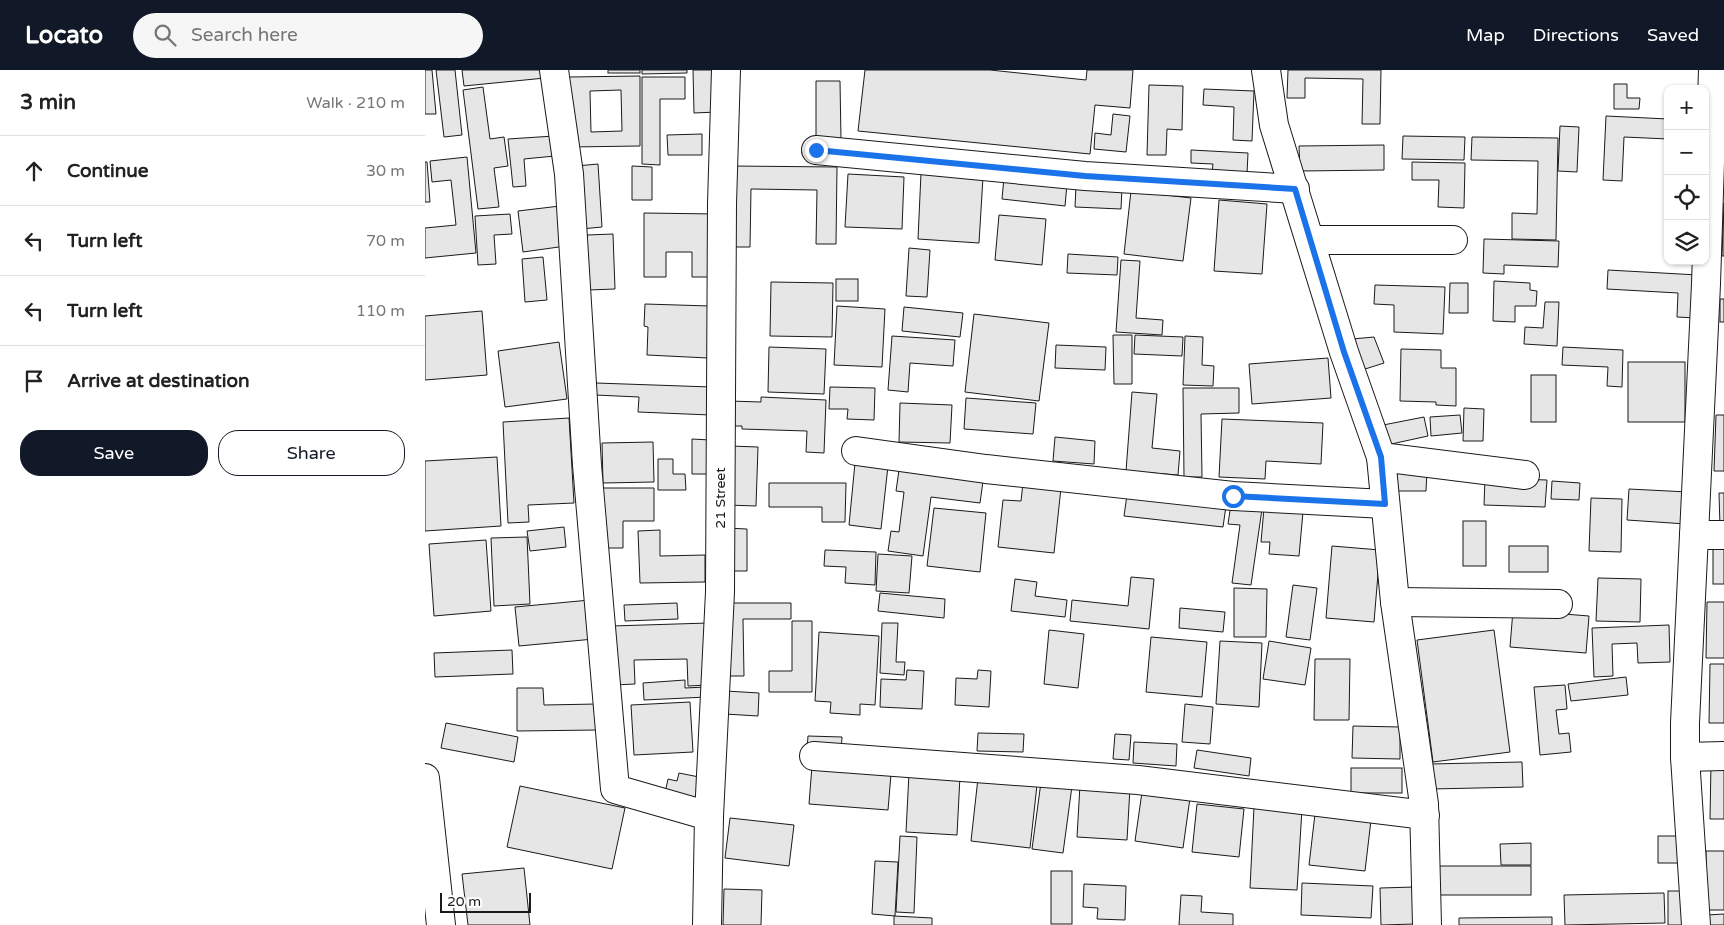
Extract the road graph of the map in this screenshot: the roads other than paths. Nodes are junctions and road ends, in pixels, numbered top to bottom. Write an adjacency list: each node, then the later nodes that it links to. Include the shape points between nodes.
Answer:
1 (554, 70): 23 (street, via 569,174 587,465 615,789)
2 (726, 70): 23 (street, 21 Street, via 719,592)
3 (1266, 70): 6 (street, via 1275,125)
4 (1713, 70): 9 (street)
5 (816, 150): 6 (street, via 1085,176)
6 (1295, 189): 7 (street)
7 (1310, 240): 8 (street); 11 (street, via 1344,352)
8 (1453, 240)
9 (1715, 293): 14 (street)
10 (856, 451): 13 (street, via 1233,496)
11 (1381, 457): 12 (street); 13 (street)
12 (1525, 475)
13 (1385, 504): 16 (street)
14 (1694, 535): 15 (street); 20 (street)
15 (1724, 535)
16 (1395, 602): 17 (street); 22 (street)
17 (1558, 604)
18 (814, 756): 22 (street, via 1138,780)
19 (1724, 756): 20 (street)
20 (1685, 757): 27 (street)
21 (425, 778): 24 (street)
22 (1425, 815): 26 (street)
23 (709, 816): 25 (street, 21 Street)
24 (441, 925)
25 (707, 925)
26 (1427, 925)
27 (1696, 925)

